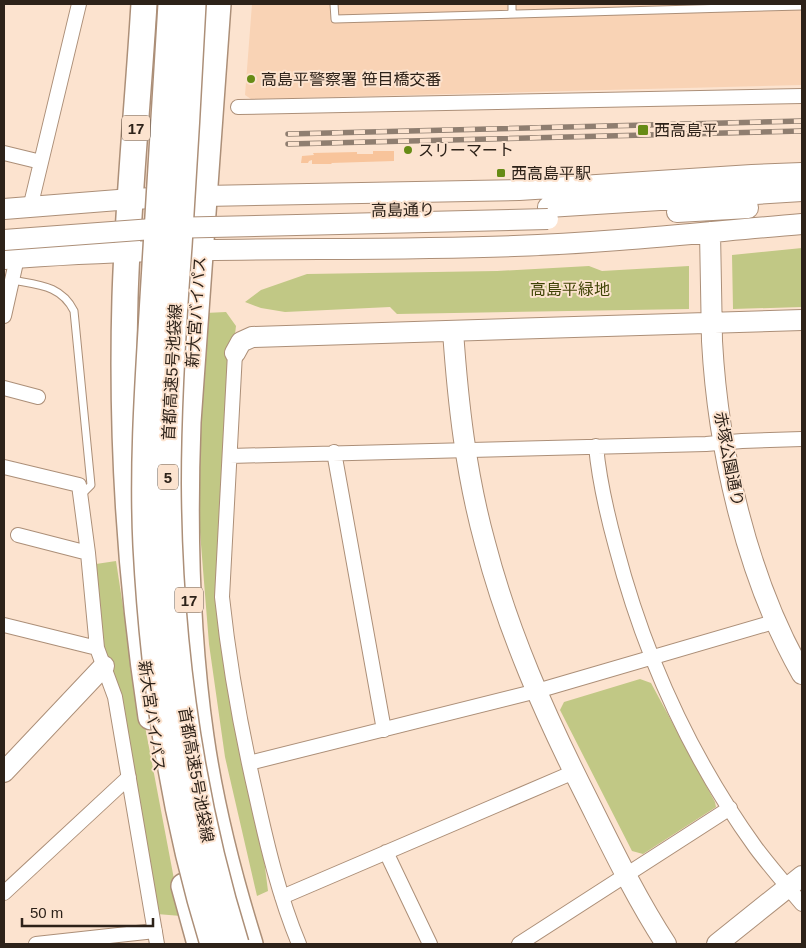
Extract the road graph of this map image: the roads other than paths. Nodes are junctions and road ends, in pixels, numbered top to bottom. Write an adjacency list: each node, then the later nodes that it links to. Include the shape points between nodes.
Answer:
1 (79, 4): 14 (street)
2 (144, 4): 18 (highway, 新大宮バイパス / 17)
3 (171, 4): 69 (highway, 首都高速5号池袋線 / 5, bridge, via 146,424 146,544 166,743 189,854)
4 (194, 4): 70 (highway, 首都高速5号池袋線 / 5, bridge, via 169,401 170,544 183,703 209,845)
5 (218, 4): 17 (highway, 新大宮バイパス / 17)
6 (334, 4): 10 (lane, via 335,19)
7 (512, 4): 10 (lane)
8 (682, 6): 9 (lane); 10 (lane)
9 (802, 6)
10 (512, 14)
11 (802, 96): 12 (street)
12 (238, 107)
13 (4, 153): 14 (street)
14 (41, 162): 20 (street)
15 (802, 173): 17 (main road, via 519,190)
16 (802, 191): 22 (main road, 高島通り)
17 (204, 196): 18 (main road); 27 (highway, 新大宮バイパス / 17)
18 (131, 199): 20 (main road); 28 (highway, 新大宮バイパス / 17)
19 (802, 204): 22 (main road, 高島通り, via 710,210)
20 (30, 208): 21 (main road)
21 (4, 209)
22 (548, 213): 24 (main road, 高島通り, bridge, via 166,216); 26 (main road, 高島通り, bridge, via 166,228)
23 (802, 224): 25 (main road)
24 (4, 228)
25 (710, 232): 27 (main road, via 514,246); 33 (main road, 赤塚公園通り)
26 (4, 240)
27 (200, 251): 28 (main road); 71 (highway, 新大宮バイパス / 17, via 186,485 191,646 209,782)
28 (127, 252): 29 (main road); 68 (highway, 新大宮バイパス / 17, via 126,458 131,546 145,680 165,801)
29 (10, 259): 30 (street)
30 (12, 280): 31 (street); 45 (lane, via 58,292 74,311 91,486)
31 (4, 316)
32 (802, 320): 33 (main road)
33 (712, 322): 34 (main road); 39 (main road, 赤塚公園通り)
34 (453, 331): 35 (main road, via 252,337 241,342); 41 (main road)
35 (235, 353): 43 (street)
36 (4, 388): 37 (street)
37 (38, 397)
38 (802, 439): 39 (street)
39 (723, 442): 40 (street); 48 (main road, 赤塚公園通り, via 745,534)
40 (596, 446): 41 (street); 51 (street, via 623,575)
41 (465, 450): 42 (street); 53 (main road, via 477,513 494,575 513,634)
42 (334, 452): 43 (street); 54 (street)
43 (230, 456): 55 (street, via 222,597)
44 (4, 467): 45 (street, via 79,485)
45 (80, 495): 47 (street)
46 (18, 535): 47 (street)
47 (88, 552): 50 (street)
48 (777, 621): 51 (street); 52 (main road, 赤塚公園通り)
49 (4, 625): 50 (street)
50 (101, 657): 56 (main road); 58 (street, via 115,697)
51 (652, 659): 53 (street); 59 (street, via 694,750)
52 (802, 674)
53 (537, 691): 54 (street); 57 (main road)
54 (384, 730): 55 (street)
55 (249, 763): 64 (street)
56 (4, 772)
57 (574, 772): 60 (street); 61 (main road)
58 (128, 777): 63 (street); 66 (street)
59 (730, 808): 61 (street); 62 (street, via 760,853)
60 (386, 852): 64 (street); 73 (street)
61 (626, 875): 74 (street); 75 (main road)
62 (795, 882): 65 (street); 76 (main road)
63 (4, 893)
64 (282, 897): 72 (street)
65 (802, 904)
66 (156, 938): 67 (street)
67 (36, 944)
68 (200, 944)
69 (213, 944)
70 (236, 944)
71 (250, 944)
72 (299, 944)
73 (430, 944)
74 (519, 944)
75 (666, 944)
76 (717, 944)

